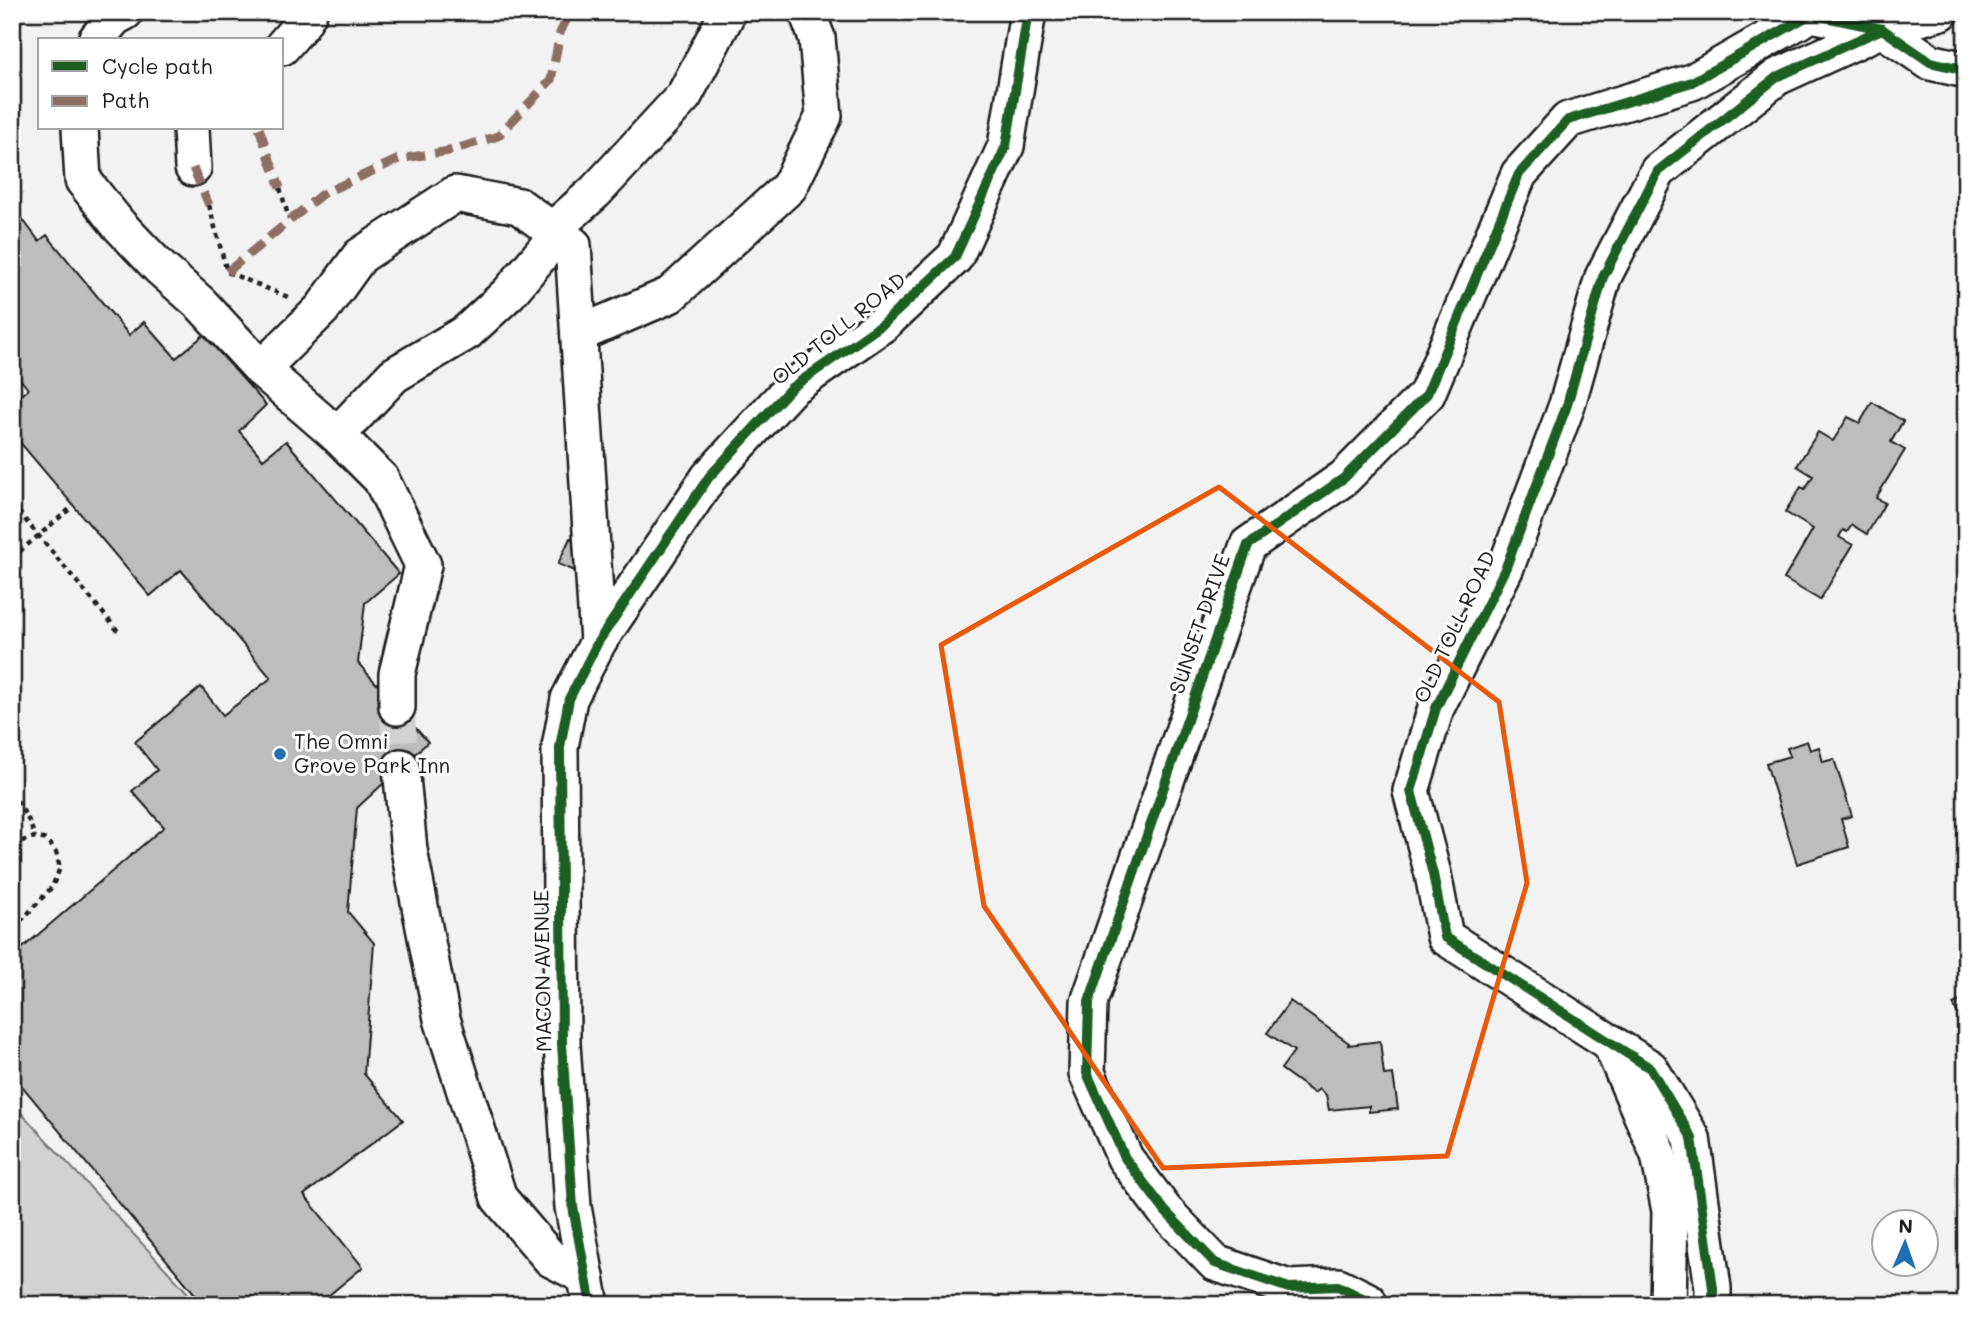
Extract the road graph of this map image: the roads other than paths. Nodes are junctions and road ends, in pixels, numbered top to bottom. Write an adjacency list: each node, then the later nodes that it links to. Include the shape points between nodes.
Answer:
1 (309, 12): 7 (street)
2 (728, 12): 12 (street, via 684,96 595,192)
3 (807, 12): 13 (street, via 817,38 824,116 789,187 670,295)
4 (1028, 12): 16 (street, OLD TOLL ROAD, via 1006,146 955,257 883,324 792,388 709,477)
5 (1941, 12): 6 (street, OLD TOLL ROAD)
6 (1881, 29): 8 (street, SUNSET DRIVE, via 1930,62); 19 (street, OLD TOLL ROAD, via 1777,77 1658,171 1603,277 1567,405 1506,567 1436,708 1411,791 1445,937); 21 (street, SUNSET DRIVE, via 1811,14 1692,82 1567,120 1519,174 1426,394 1343,478 1248,545 1089,1002 1087,1073 1125,1158 1165,1211 1215,1264 1289,1287 1338,1286 1368,1300)
7 (284, 45)
8 (1966, 70)
9 (80, 130): 14 (street, via 83,180 159,267 201,304)
10 (191, 130): 11 (street)
11 (193, 168)
12 (552, 230): 13 (street, via 573,246); 14 (street, via 519,206 455,194 360,256 322,309); 15 (street, via 548,245 509,293 467,332 394,375)
13 (579, 334): 16 (street)
14 (261, 369): 15 (street)
15 (337, 435): 17 (street, via 381,480 423,565 397,674)
16 (598, 642): 20 (street, MACON AVENUE, via 569,699 560,747 562,1044 573,1207)
17 (397, 707)
18 (401, 767): 20 (street, via 409,850 442,1019 499,1198 551,1259)
19 (1610, 1042): 22 (street, via 1659,1154 1670,1212); 23 (street, OLD TOLL ROAD, via 1650,1068 1692,1138)
20 (588, 1291)
21 (1368, 1305)
22 (1668, 1305)
23 (1713, 1305)

